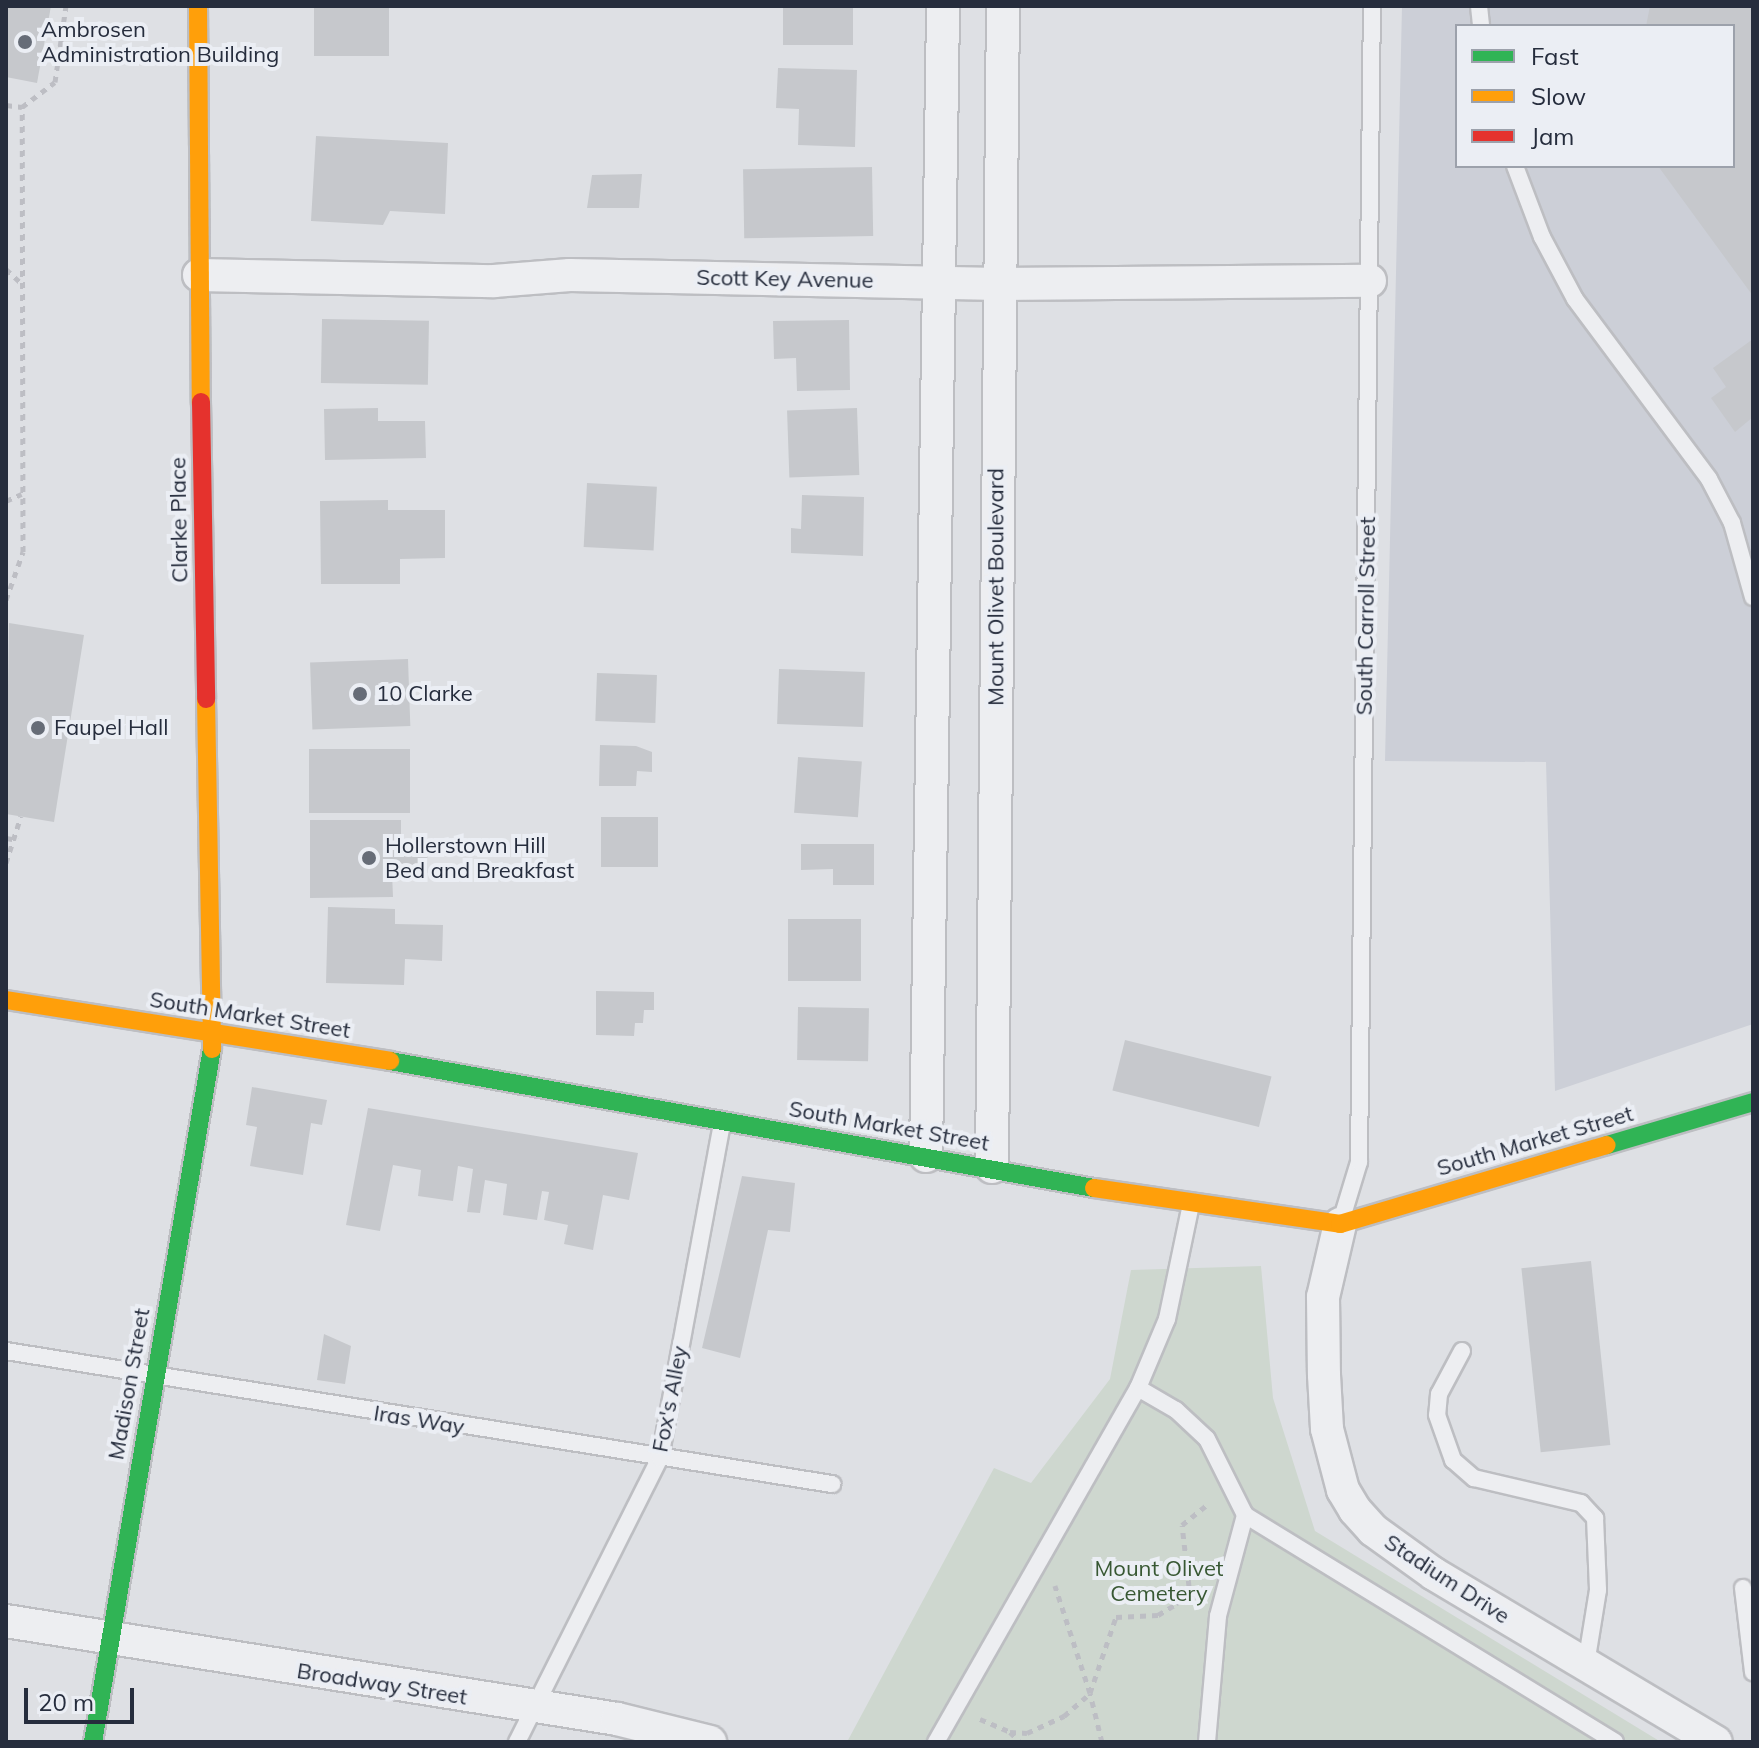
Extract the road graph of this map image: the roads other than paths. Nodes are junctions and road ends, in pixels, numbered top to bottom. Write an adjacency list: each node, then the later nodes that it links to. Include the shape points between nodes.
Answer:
1 (198, 6): 6 (main road, Clarke Place)
2 (943, 6): 8 (street)
3 (1003, 6): 9 (street, Mount Olivet Boulevard)
4 (1372, 6): 7 (lane, South Carroll Street)
5 (1516, 168): 10 (lane, via 1542,237 1575,299 1709,479 1732,523)
6 (199, 275): 8 (street, Scott Key Avenue); 12 (main road, Clarke Place)
7 (1370, 281): 9 (street, Scott Key Avenue); 18 (lane, South Carroll Street, via 1359,1162)
8 (941, 283): 9 (street, Scott Key Avenue); 15 (street)
9 (998, 284): 16 (street, Mount Olivet Boulevard)
10 (1753, 597)
11 (6, 1000): 12 (main road, South Market Street)
12 (215, 1034): 14 (main road, South Market Street, via 571,1090); 21 (main road, Madison Street)
13 (1753, 1102): 18 (main road, South Market Street)
14 (722, 1122): 15 (main road, South Market Street); 23 (lane, Fox's Alley)
15 (926, 1156): 16 (main road, South Market Street)
16 (992, 1167): 17 (main road, South Market Street)
17 (1190, 1206): 18 (main road, South Market Street); 22 (lane, via 1167,1319)
18 (1340, 1224): 29 (street, Stadium Drive, via 1323,1297 1327,1429 1343,1490 1373,1530 1397,1550)
19 (6, 1351): 21 (lane, Iras Way)
20 (1462, 1351): 29 (lane, via 1439,1394 1437,1415 1453,1460 1474,1478 1581,1503 1595,1518 1598,1590)
21 (154, 1378): 23 (lane, Iras Way); 28 (main road, Madison Street)
22 (1138, 1388): 25 (lane, via 1176,1410 1207,1439); 35 (lane)
23 (660, 1458): 24 (lane, Iras Way); 31 (lane, Fox's Alley)
24 (832, 1484)
25 (1245, 1515): 36 (lane, via 1218,1616); 37 (lane)
26 (1743, 1588): 30 (lane)
27 (6, 1621): 28 (street, Broadway Street)
28 (112, 1639): 31 (street, Broadway Street); 32 (main road, Madison Street)
29 (1586, 1664): 38 (street, Stadium Drive)
30 (1753, 1672)
31 (534, 1709): 33 (lane, Fox's Alley); 34 (street, Broadway Street, via 617,1719)
32 (93, 1742)
33 (517, 1742)
34 (710, 1742)
35 (936, 1742)
36 (1207, 1742)
37 (1615, 1742)
38 (1716, 1742)

